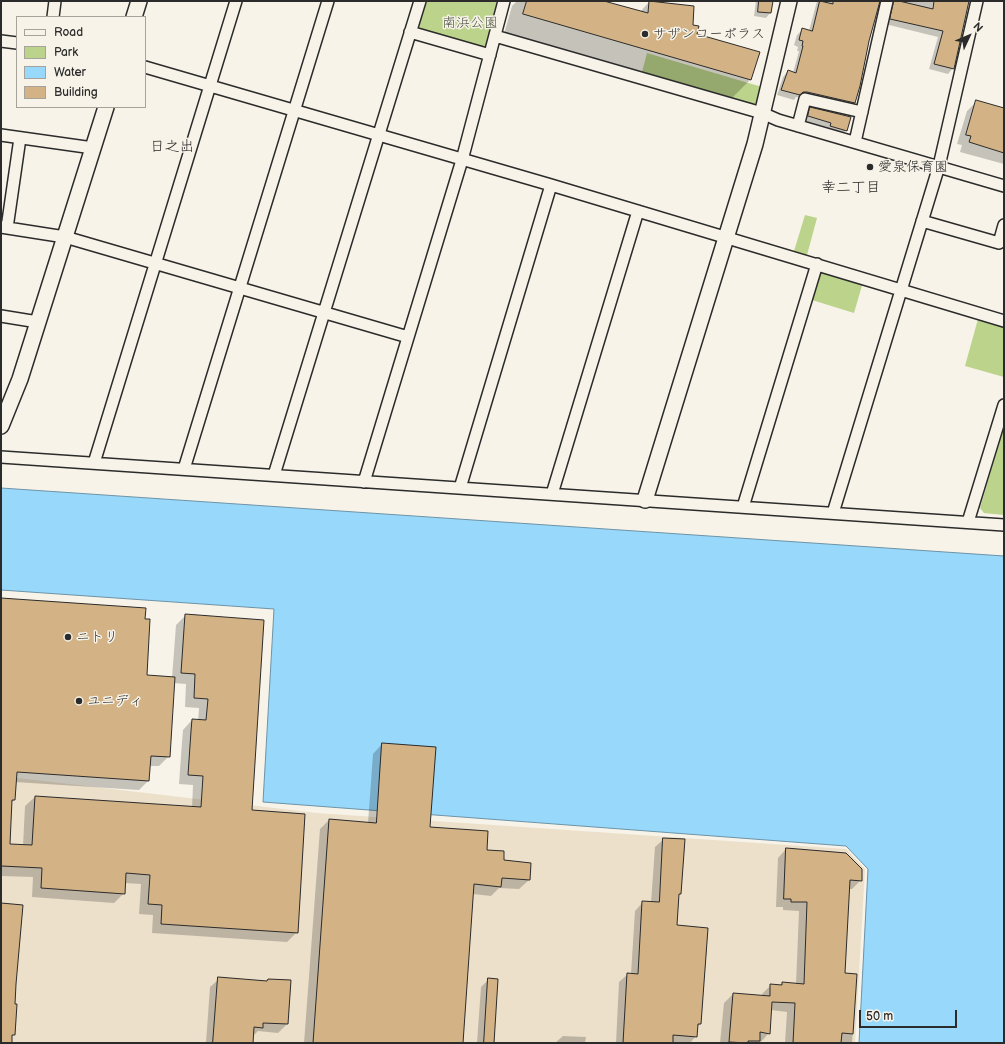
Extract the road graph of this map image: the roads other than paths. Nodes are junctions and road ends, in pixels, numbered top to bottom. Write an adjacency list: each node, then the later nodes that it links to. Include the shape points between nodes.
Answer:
1 (55, 1): 10 (street)
2 (139, 1): 11 (street)
3 (236, 1): 18 (street)
4 (328, 1): 20 (street)
5 (420, 1): 12 (street)
6 (504, 1): 13 (street)
7 (789, 1): 22 (street)
8 (887, 1): 21 (street)
9 (977, 1): 30 (street)
10 (53, 16)
11 (134, 16)
12 (410, 32): 16 (street); 25 (street)
13 (495, 36): 16 (street); 22 (street)
14 (1, 41): 15 (street)
15 (16, 43)
16 (490, 55): 29 (street)
17 (146, 67): 18 (street)
18 (210, 86): 20 (street); 39 (street)
19 (106, 108): 28 (street)
20 (294, 110): 25 (street); 41 (street)
21 (862, 112): 23 (street, via 805,99); 27 (street)
22 (762, 113): 23 (street); 38 (street)
23 (798, 126): 27 (street)
24 (1, 135): 26 (street)
25 (379, 135): 29 (street); 43 (street)
26 (20, 138): 28 (street); 36 (street)
27 (855, 142): 30 (street)
28 (93, 148): 37 (street)
29 (462, 160): 31 (street); 47 (street)
30 (939, 166): 32 (street); 34 (street)
31 (551, 185): 33 (street); 55 (street)
32 (1004, 186)
33 (638, 211): 38 (street); 56 (street)
34 (922, 221): 35 (street, via 999,243); 42 (street)
35 (1004, 225)
36 (4, 228): 37 (street)
37 (65, 237): 39 (street); 46 (street)
38 (726, 237): 40 (street); 57 (street)
39 (156, 263): 41 (street); 51 (street)
40 (817, 264): 42 (street); 58 (street)
41 (240, 288): 43 (street); 52 (street)
42 (901, 290): 45 (street); 59 (street)
43 (324, 312): 47 (street); 53 (street)
44 (1, 316): 46 (street)
45 (1004, 320)
46 (38, 322): 49 (street, via 20,379)
47 (408, 337): 54 (street)
48 (1004, 405): 60 (street)
49 (1, 426)
50 (1, 457): 51 (street)
51 (94, 463): 52 (street)
52 (184, 470): 53 (street)
53 (274, 475): 54 (street)
54 (364, 482): 55 (street)
55 (460, 488): 56 (street)
56 (552, 494): 57 (street)
57 (645, 500): 58 (street)
58 (743, 507): 59 (street)
59 (833, 513): 60 (street)
60 (968, 522): 61 (street)
61 (1004, 525)

